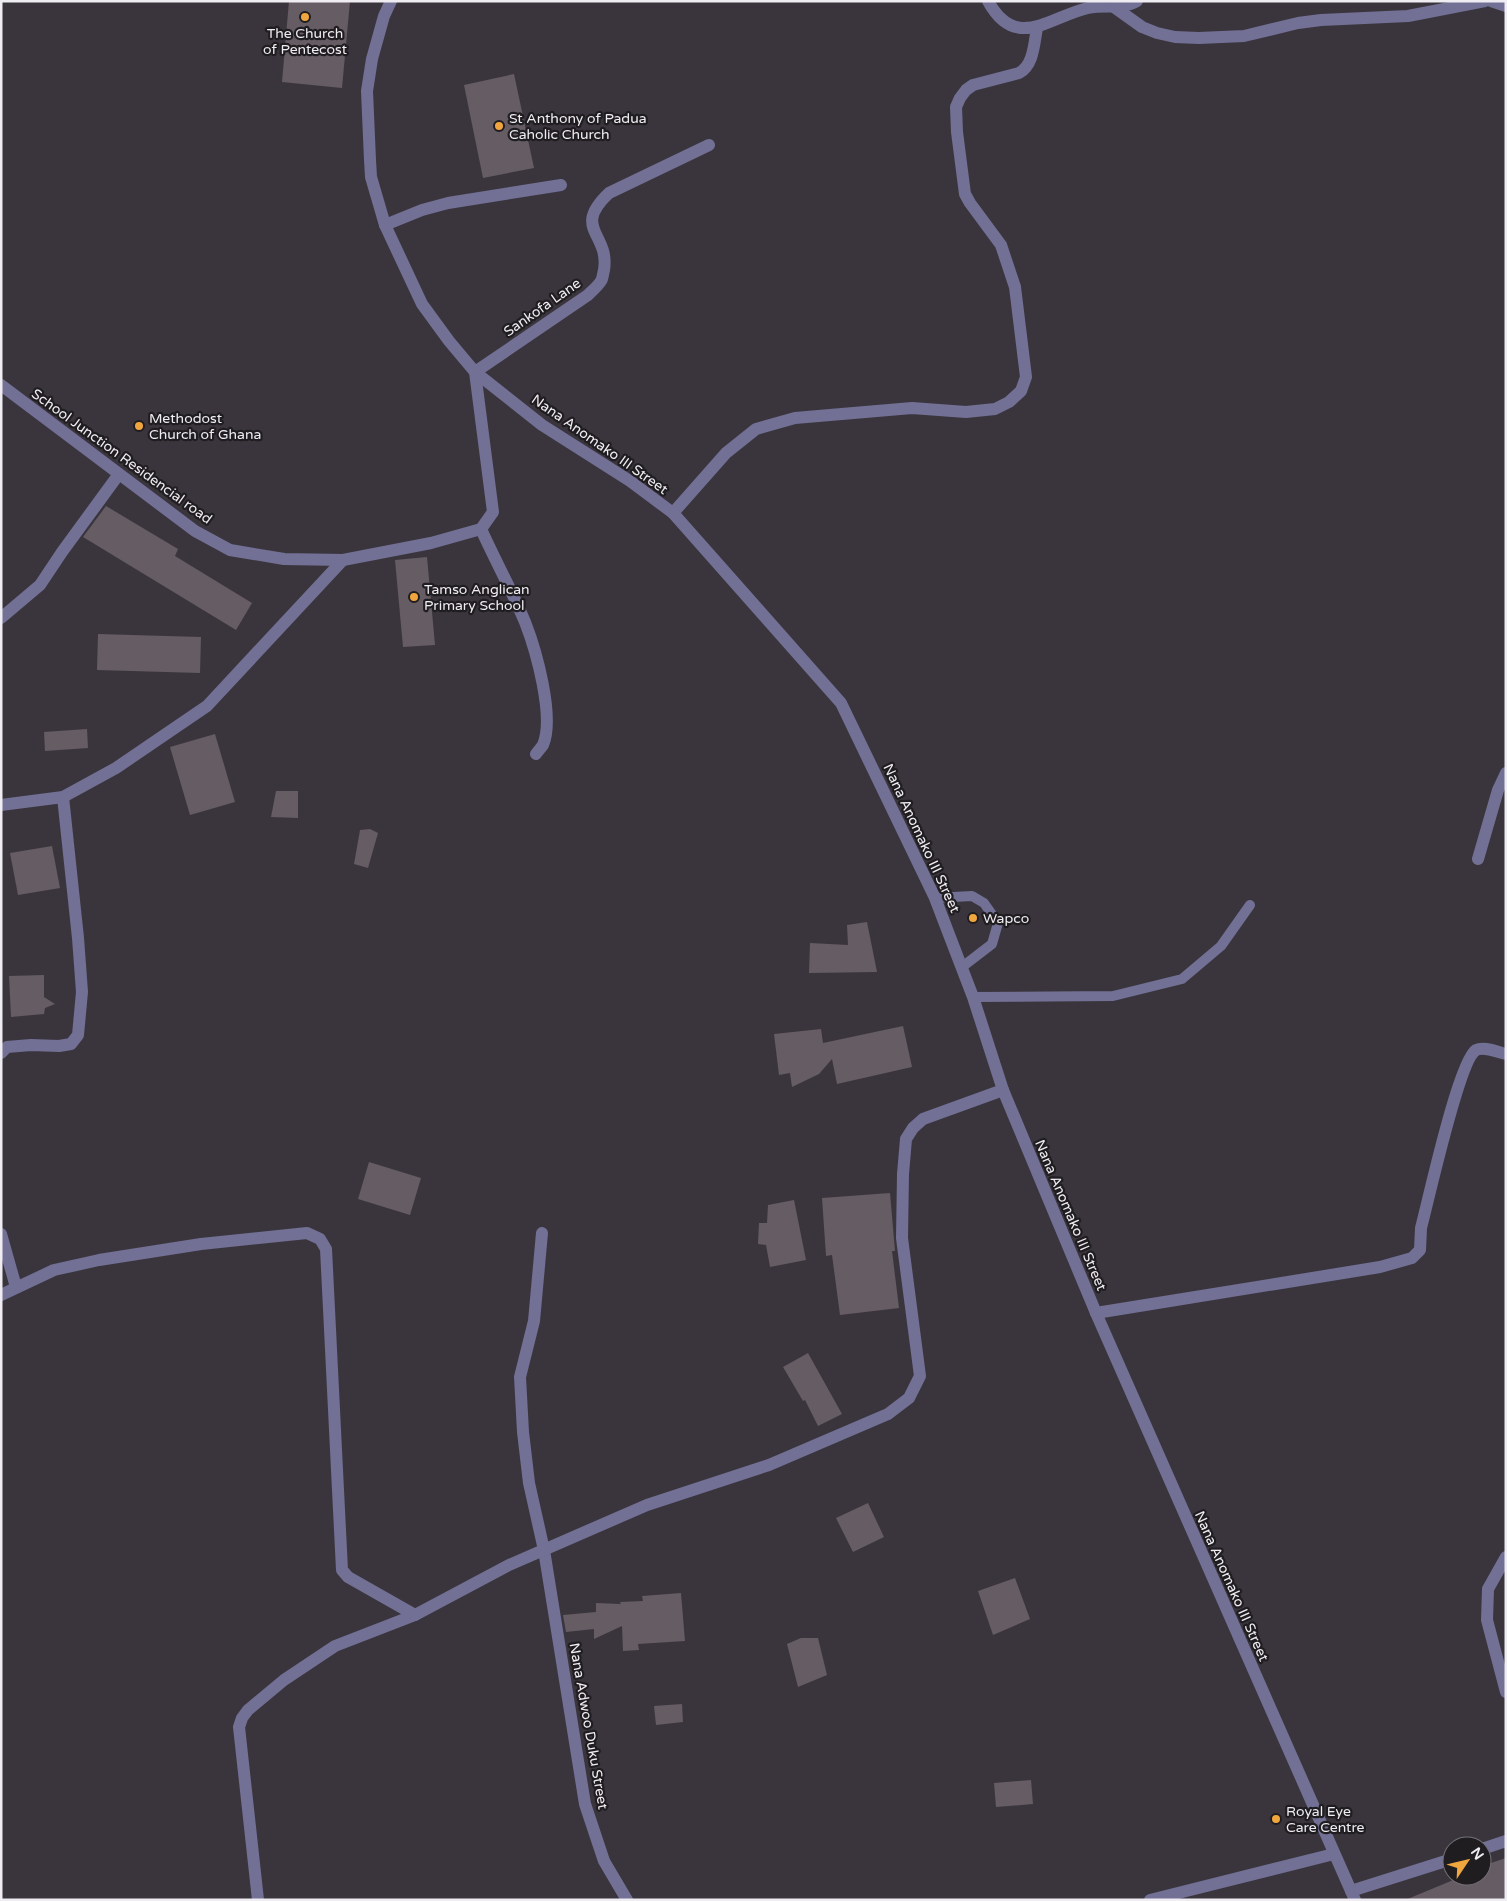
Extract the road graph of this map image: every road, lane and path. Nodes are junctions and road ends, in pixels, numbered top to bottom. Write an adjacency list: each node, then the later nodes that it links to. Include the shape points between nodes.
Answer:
1 (391, 1): 10 (street, Nana Anomako III Street, via 372,60 367,91 371,177)
2 (988, 1): 7 (street, via 1005,23)
3 (1137, 1): 6 (street)
4 (1494, 3): 6 (street, via 1408,16 1322,20 1244,36 1199,38 1157,33)
5 (1070, 7): 6 (street); 7 (street)
6 (1114, 8)
7 (1037, 28): 14 (street, via 1024,71 973,85 956,107 965,194 1001,245 1015,286 1026,377 1021,391 995,409 966,412 912,408 795,418 756,429 726,453)
8 (709, 146): 11 (street, Sankofa Lane, via 609,193 596,205 592,215 593,231 606,258 602,280 588,295)
9 (561, 184): 10 (street, via 448,203)
10 (385, 225): 11 (street, Nana Anomako III Street, via 422,304)
11 (475, 372): 14 (street, Nana Anomako III Street, via 542,425 630,481); 15 (street, via 493,512)
12 (1, 385): 13 (street, School Junction Residencial road)
13 (119, 474): 16 (street, School Junction Residencial road, via 195,531 230,550 284,560); 17 (street, via 40,585)
14 (673, 513): 23 (street, Nana Anomako III Street, via 840,703)
15 (480, 529): 16 (street, School Junction Residencial road, via 431,543); 18 (street, via 526,623 542,681 546,714 544,739)
16 (343, 560): 20 (street, via 207,706 116,768)
17 (1, 618)
18 (536, 754)
19 (1506, 773): 22 (street)
20 (62, 797): 21 (street); 27 (street, via 82,992 78,1035 71,1044 7,1046)
21 (1, 805)
22 (1478, 859)
23 (935, 898): 25 (street, Nana Anomako III Street); 25 (lane, via 972,896 984,903 998,923 992,944)
24 (1250, 905): 26 (lane, via 1221,946 1182,979 1113,996)
25 (962, 967): 26 (street, Nana Anomako III Street)
26 (973, 997): 29 (street, Nana Anomako III Street)
27 (1, 1053)
28 (1506, 1054): 34 (street, via 1485,1048 1476,1050 1470,1057 1458,1086 1421,1228 1420,1250 1412,1258 1380,1267)
29 (1002, 1090): 34 (street, Nana Anomako III Street); 35 (street, via 923,1119 906,1139 902,1238 920,1376 909,1398 888,1414 769,1465 647,1505)
30 (542, 1233): 35 (street, Nana Adwoo Duku Street, via 534,1321 520,1377 529,1483)
31 (1, 1234): 32 (street)
32 (16, 1287): 33 (street); 37 (street, via 54,1270 99,1260 201,1244 307,1233 320,1239 326,1249 342,1570 348,1578)
33 (1, 1295)
34 (1096, 1313): 41 (street, Nana Anomako III Street)
35 (544, 1550): 37 (street); 45 (street, Nana Adwoo Duku Street, via 585,1804 604,1861)
36 (1506, 1557): 38 (street, via 1488,1589 1487,1620)
37 (415, 1615): 44 (street, via 335,1646 284,1680 242,1718 239,1727)
38 (1506, 1692)
39 (1506, 1841): 40 (street)
40 (1492, 1846)
41 (1334, 1854): 43 (street, Nana Anomako III Street); 46 (street)
42 (1442, 1863): 43 (street)
43 (1353, 1896)
44 (258, 1900)
45 (627, 1900)
46 (1150, 1900)

